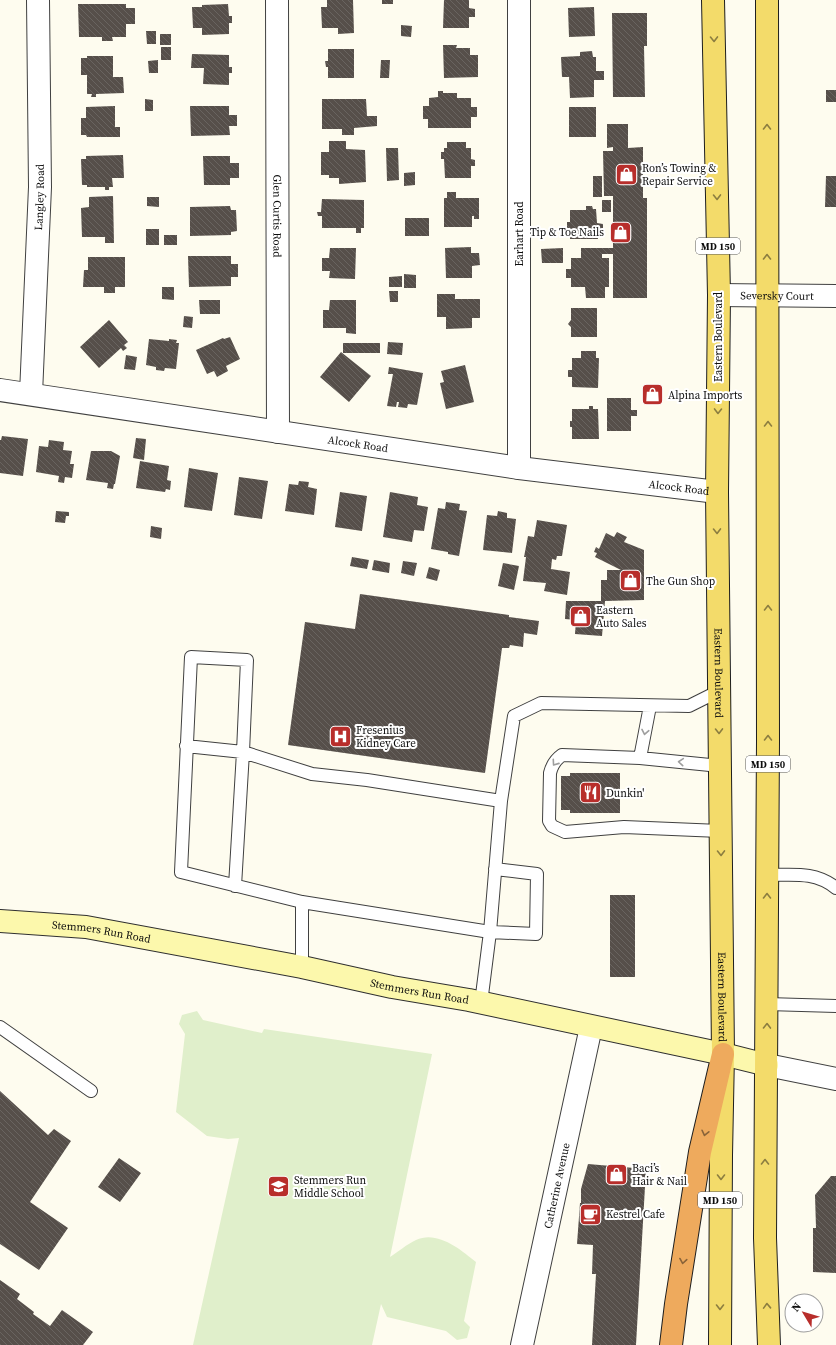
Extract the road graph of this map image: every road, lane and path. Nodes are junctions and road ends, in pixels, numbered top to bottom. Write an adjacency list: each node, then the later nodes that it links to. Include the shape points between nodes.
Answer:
1 (38, 0): 10 (street, Langley Road, via 40,187)
2 (277, 0): 11 (street, Glen Curtis Road)
3 (519, 0): 12 (street, Earhart Road)
4 (713, 0): 6 (main road, Eastern Boulevard / MD 150, one-way to 6)
5 (767, 0): 7 (main road, MD 150, one-way to 5)
6 (719, 295): 7 (street, Seversky Court); 13 (main road, Eastern Boulevard / MD 150, one-way to 13)
7 (767, 296): 8 (street, Seversky Court); 23 (main road, MD 150, one-way to 7)
8 (836, 296)
9 (0, 390): 10 (street, Alcock Road)
10 (31, 394): 11 (street, Alcock Road)
11 (278, 432): 12 (street, Alcock Road)
12 (519, 468): 13 (street, Alcock Road)
13 (717, 492): 14 (main road, Eastern Boulevard / MD 150, one-way to 14)
14 (719, 691): 15 (lane, via 689,706); 19 (main road, Eastern Boulevard / MD 150, one-way to 19)
15 (650, 706): 18 (lane, one-way to 18); 20 (lane, via 542,703 514,716)
16 (186, 746): 17 (lane); 17 (lane, via 191,657 247,660); 24 (lane, via 181,872)
17 (243, 752): 20 (lane, via 312,774); 24 (lane)
18 (640, 758): 19 (lane, one-way to 18); 21 (lane, one-way to 21, via 562,755 552,766 550,773 549,821 552,826 565,832 624,826)
19 (720, 766): 21 (main road, Eastern Boulevard / MD 150)
20 (501, 801): 22 (lane)
21 (720, 831): 35 (main road, Eastern Boulevard / MD 150, one-way to 35)
22 (495, 869): 28 (lane); 28 (lane, via 537,874 536,934)
23 (767, 875): 25 (lane, via 814,876 824,879); 31 (main road, MD 150, one-way to 23)
24 (235, 886): 26 (lane)
25 (836, 888)
26 (302, 902): 28 (lane); 29 (lane)
27 (0, 921): 29 (main road, Stemmers Run Road, via 86,927)
28 (490, 932): 30 (lane)
29 (302, 967): 30 (main road, Stemmers Run Road)
30 (481, 1003): 33 (main road, Stemmers Run Road)
31 (767, 1004): 32 (lane); 36 (main road, MD 150, one-way to 31)
32 (836, 1006)
33 (591, 1026): 35 (main road, Stemmers Run Road); 39 (street, Catherine Avenue)
34 (0, 1027): 38 (lane)
35 (723, 1054): 36 (main road, Stemmers Run Road); 40 (highway, one-way to 40, via 700,1152); 41 (main road, Eastern Boulevard / MD 150, one-way to 41)
36 (767, 1065): 37 (street, Stemmers Run Road); 42 (main road, MD 150, one-way to 36, via 765,1238)
37 (836, 1079)
38 (91, 1091)
39 (522, 1345)
40 (672, 1345)
41 (720, 1345)
42 (769, 1345)

